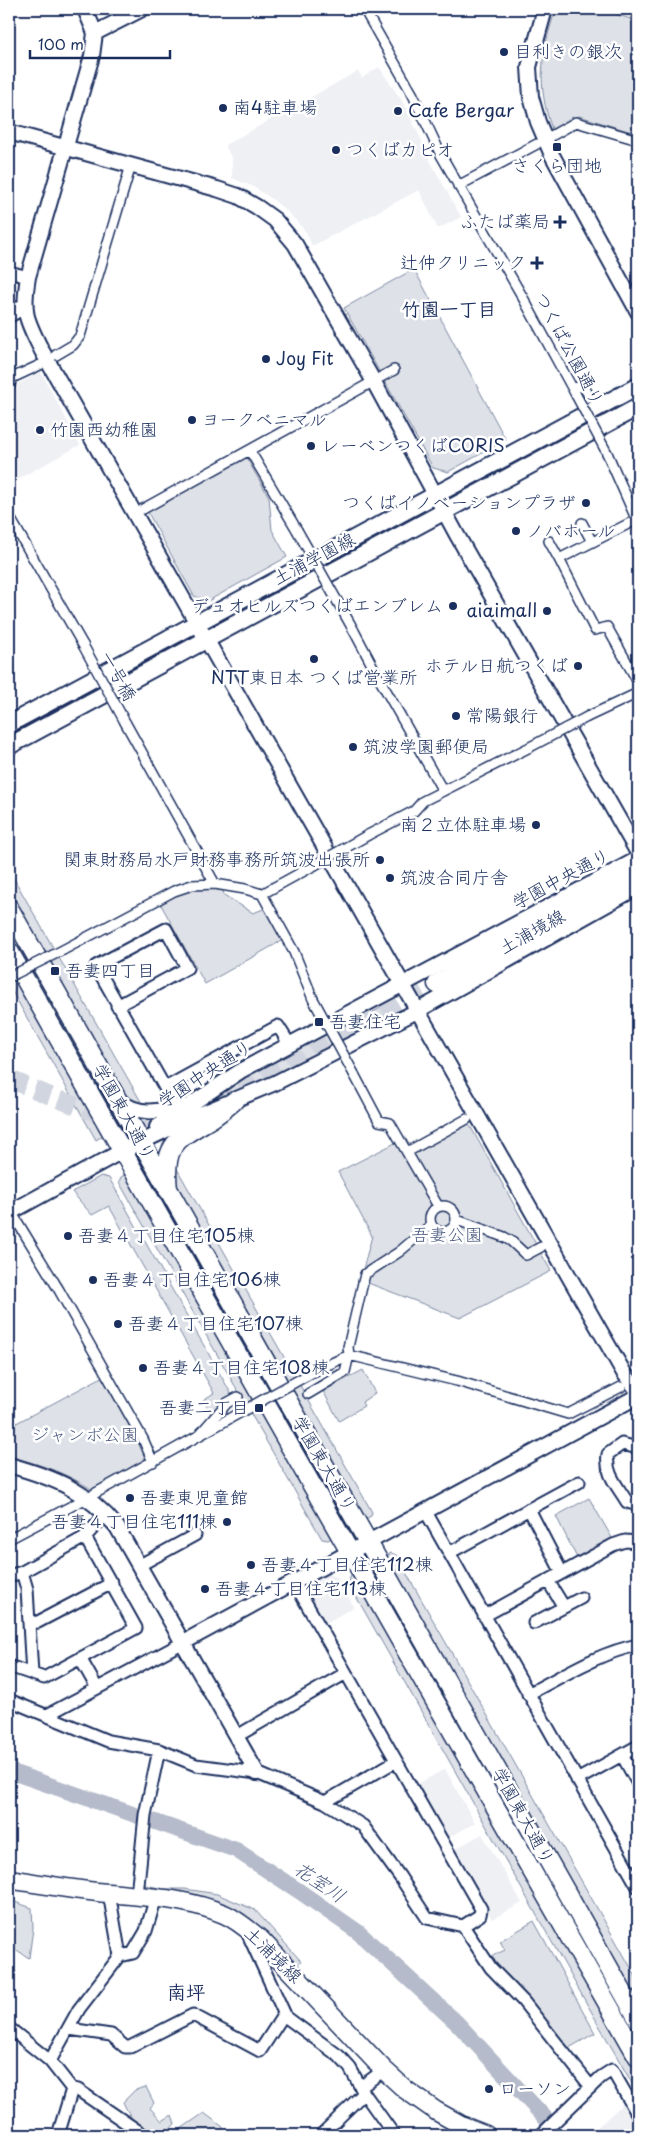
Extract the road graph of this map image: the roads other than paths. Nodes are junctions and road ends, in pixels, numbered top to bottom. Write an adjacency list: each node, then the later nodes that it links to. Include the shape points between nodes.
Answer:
1 (85, 9): 5 (street)
2 (142, 9): 5 (street)
3 (364, 9): 12 (street, つくば公園通り, via 413,95)
4 (545, 9): 16 (street, via 529,67 531,97 538,122 552,155)
5 (95, 33): 10 (street, via 91,63)
6 (9, 132): 10 (street)
7 (553, 135): 8 (street, via 576,122)
8 (638, 140)
9 (537, 144): 12 (street)
10 (66, 147): 14 (street); 29 (street, via 217,188 238,196 275,220 302,256)
11 (129, 172): 18 (street, via 80,336 73,345)
12 (458, 186): 25 (street, つくば公園通り)
13 (9, 272): 14 (street)
14 (28, 277): 15 (street)
15 (24, 306): 17 (street); 38 (street, via 42,351)
16 (638, 312)
17 (9, 315)
18 (56, 355)
19 (40, 364): 24 (street, via 12,378)
20 (394, 370): 21 (street)
21 (381, 377)
22 (367, 386): 28 (street)
23 (638, 386): 29 (main road, 土浦学園線)
24 (9, 389)
25 (575, 392): 26 (street, via 583,385); 33 (street, つくば公園通り, bridge)
26 (588, 394)
27 (638, 407): 31 (main road, 土浦学園線)
28 (250, 451): 30 (street); 44 (street, bridge)
29 (436, 495): 31 (street); 38 (main road, 土浦学園線)
30 (143, 509)
31 (444, 511): 39 (main road, 土浦学園線); 45 (street)
32 (9, 516): 48 (street, 一号橋, bridge)
33 (637, 522): 36 (street)
34 (582, 523): 36 (street)
35 (549, 540): 37 (street)
36 (592, 542): 37 (street)
37 (559, 559): 40 (street, via 595,630 607,627)
38 (197, 624): 39 (street); 42 (main road, 土浦学園線)
39 (206, 640): 43 (main road, 土浦学園線); 54 (street)
40 (638, 682)
41 (638, 693): 44 (street, bridge)
42 (9, 724)
43 (9, 746)
44 (443, 791): 49 (street, bridge, via 423,801 414,811)
45 (638, 853)
46 (638, 860): 47 (main road, 土浦境線); 54 (street, 学園中央通り)
47 (634, 881): 53 (main road, 土浦境線); 56 (street, 学園中央通り)
48 (215, 884): 49 (street); 52 (street, bridge, via 192,885 174,891)
49 (262, 894): 64 (street, bridge, via 294,952 313,999 379,1121 390,1123)
50 (9, 908): 58 (main road, 学園東大通り)
51 (9, 951): 63 (main road, 学園東大通り)
52 (9, 977)
53 (437, 984)
54 (402, 985): 56 (street); 57 (street, 学園中央通り)
55 (117, 1006): 55 (street, via 96,966 166,929 188,968); 57 (street, via 165,1088 278,1026)
56 (417, 1010): 60 (street, 学園中央通り); 73 (street, via 624,1373)
57 (290, 1044): 59 (street, 学園中央通り)
58 (116, 1098): 59 (street, via 125,1106 144,1112 160,1112); 62 (main road, 学園東大通り)
59 (191, 1102): 62 (street, 学園中央通り)
60 (234, 1102): 62 (street, 学園中央通り); 65 (main road, via 179,1138 169,1153)
61 (467, 1119): 64 (street)
62 (139, 1140): 63 (street, 学園中央通り); 65 (main road, 学園東大通り)
63 (122, 1151): 67 (street, 学園中央通り); 93 (main road, 学園東大通り)
64 (407, 1152): 66 (street)
65 (168, 1193): 92 (main road, 学園東大通り)
66 (438, 1206): 68 (street, via 452,1208); 69 (street, via 431,1212)
67 (12, 1216): 79 (street, via 63,1298)
68 (457, 1220): 69 (street, via 446,1232 437,1231); 70 (street, via 504,1237 526,1255)
69 (431, 1225): 71 (street, via 399,1252 365,1274)
70 (541, 1247)
71 (349, 1355): 72 (street, via 457,1381 568,1414); 74 (street, via 345,1372); 77 (street, bridge)
72 (621, 1387)
73 (638, 1391)
74 (308, 1394)
75 (638, 1396): 86 (street)
76 (238, 1397): 77 (street, via 227,1403)
77 (200, 1435): 79 (street)
78 (638, 1448): 84 (street, via 622,1444 608,1454 607,1462 608,1471 628,1502)
79 (153, 1462): 82 (street)
80 (9, 1465): 87 (street, via 72,1487)
81 (580, 1482): 85 (street)
82 (94, 1494)
83 (81, 1501): 90 (street)
84 (638, 1505)
85 (529, 1509): 94 (street); 97 (street)
86 (426, 1512): 92 (street); 94 (street)
87 (106, 1514): 89 (street); 95 (street, via 124,1536)
88 (195, 1535): 95 (street)
89 (85, 1537): 96 (street); 100 (street)
90 (9, 1539)
91 (638, 1542): 97 (street, via 619,1542)
92 (369, 1543): 93 (street); 136 (main road, 学園東大通り)
93 (349, 1553): 101 (street); 139 (main road, 学園東大通り)
94 (449, 1553): 104 (street)
95 (140, 1566): 107 (street)
96 (22, 1572): 98 (street); 105 (street, via 27,1589)
97 (562, 1573): 99 (street)
98 (9, 1576)
99 (548, 1580): 103 (street); 104 (street)
100 (112, 1582): 105 (street, via 38,1622); 109 (street, via 136,1628)
101 (294, 1582): 107 (street); 111 (street)
102 (580, 1598): 103 (street)
103 (564, 1607): 106 (street)
104 (484, 1616): 114 (street)
105 (29, 1623): 112 (street)
106 (534, 1623)
107 (184, 1642): 113 (street); 117 (street)
108 (638, 1645): 114 (street, via 596,1657)
109 (80, 1658): 112 (street, via 44,1678); 113 (street)
110 (9, 1666): 112 (street)
111 (346, 1673): 117 (street); 121 (street)
112 (32, 1674)
113 (97, 1688): 116 (street)
114 (528, 1694): 123 (street)
115 (9, 1700): 116 (street)
116 (47, 1715): 119 (street, via 108,1742)
117 (237, 1736): 122 (street)
118 (638, 1746): 120 (street)
119 (159, 1750): 122 (street, via 196,1765); 130 (street, via 144,1819)
120 (622, 1755): 123 (street); 124 (street)
121 (396, 1761): 125 (street); 132 (street, via 481,1909 480,1915)
122 (257, 1773): 125 (street)
123 (577, 1780): 126 (street)
124 (638, 1784)
125 (325, 1802): 132 (street, via 363,1826 427,1918)
126 (634, 1870): 128 (street)
127 (9, 1879): 129 (main road, 土浦境線)
128 (638, 1887)
129 (109, 1893): 130 (main road, 土浦境線); 134 (street)
130 (137, 1895): 131 (main road, 土浦境線)
131 (156, 1897): 133 (main road, 土浦境線, via 214,1910); 134 (street, via 146,1930 133,1953)
132 (464, 1926): 142 (street, via 491,1968 523,2001)
133 (246, 1928): 135 (street); 141 (main road, 土浦境線)
134 (120, 1956): 138 (street, via 79,2009)
135 (284, 2014): 138 (street, via 260,2051 194,2015 130,2047 111,2035); 144 (street, via 339,2056)
136 (638, 2019)
137 (9, 2028): 140 (street)
138 (69, 2029): 140 (street)
139 (638, 2057)
140 (50, 2061): 143 (street)
141 (384, 2070): 144 (street); 150 (main road, 土浦境線, via 436,2112)
142 (591, 2087): 145 (street, via 612,2070); 151 (street)
143 (72, 2089): 146 (street); 147 (street)
144 (362, 2090): 148 (street); 149 (street)
145 (638, 2115)
146 (58, 2135)
147 (144, 2135)
148 (320, 2135)
149 (394, 2135)
150 (486, 2135)
151 (540, 2135)

